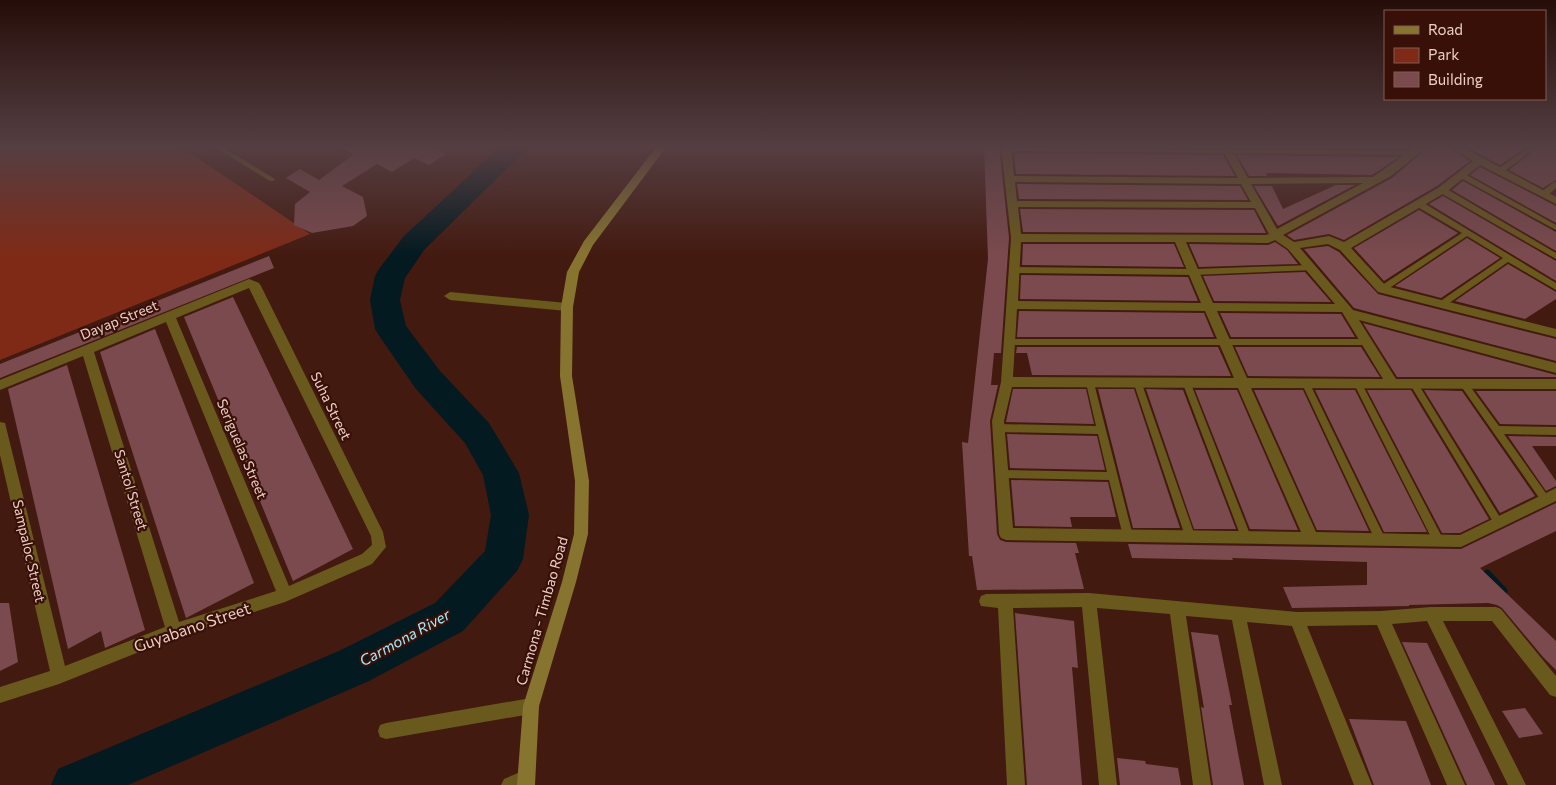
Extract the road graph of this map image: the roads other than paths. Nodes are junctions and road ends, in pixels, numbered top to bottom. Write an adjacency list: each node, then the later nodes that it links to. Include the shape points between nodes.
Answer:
1 (1245, 182): 14 (street)
2 (634, 183): 33 (main road, Carmona - Timbao Road, via 588,244 573,272)
3 (1010, 183): 12 (street)
4 (1370, 183): 17 (street)
5 (1451, 183): 9 (street)
6 (1475, 183): 15 (lane)
7 (1522, 183): 10 (street)
8 (1556, 184): 10 (lane)
9 (1442, 190): 13 (street); 22 (lane)
10 (1544, 194): 11 (street)
11 (1556, 201)
12 (1012, 204): 14 (street); 18 (street)
13 (1419, 204): 16 (lane); 21 (street)
14 (1258, 205): 17 (street)
15 (1556, 228)
16 (1467, 233): 23 (lane); 29 (lane)
17 (1275, 235): 19 (street, via 1268,239); 20 (street)
18 (1016, 238): 19 (street); 25 (street)
19 (1179, 239): 26 (street)
20 (1292, 246): 21 (street, via 1329,240); 24 (street)
21 (1344, 247): 29 (street)
22 (1556, 256)
23 (1508, 258): 28 (lane); 31 (lane)
24 (1311, 268): 26 (lane); 35 (street)
25 (1014, 270): 26 (lane); 32 (street)
26 (1194, 272): 34 (street)
27 (249, 284): 36 (street, Dayap Street); 70 (street, Suha Street, via 255,286 378,536)
28 (1556, 287)
29 (1382, 289): 31 (street)
30 (450, 296): 33 (street)
31 (1442, 304): 37 (street)
32 (1012, 305): 34 (street); 38 (street)
33 (567, 307): 84 (main road, Carmona - Timbao Road, via 566,376 582,481 581,534)
34 (1209, 308): 35 (street); 39 (street)
35 (1347, 311): 40 (street); 42 (street)
36 (169, 316): 41 (street, Dayap Street); 71 (street, Seriguelas Street)
37 (1556, 333)
38 (1010, 342): 39 (lane); 43 (street)
39 (1224, 342): 40 (lane); 47 (street)
40 (1367, 342): 50 (street)
41 (87, 350): 54 (street, Dayap Street); 80 (street, Santol Street)
42 (1556, 368)
43 (1007, 382): 44 (street); 56 (street)
44 (1090, 383): 45 (street); 57 (lane)
45 (1138, 384): 46 (street); 65 (lane)
46 (1187, 384): 47 (street); 66 (lane)
47 (1242, 384): 48 (street); 67 (street)
48 (1306, 384): 49 (street); 68 (lane)
49 (1358, 384): 50 (street); 69 (lane)
50 (1392, 384): 51 (street)
51 (1414, 384): 52 (street); 63 (lane)
52 (1464, 384): 53 (street); 58 (lane)
53 (1556, 384)
54 (0, 385)
55 (0, 427): 81 (street, Sampaloc Street)
56 (998, 428): 57 (lane); 60 (street)
57 (1102, 430): 61 (lane)
58 (1496, 430): 59 (lane); 62 (lane)
59 (1556, 431)
60 (1002, 474): 61 (lane); 64 (street, via 1006,534)
61 (1113, 476): 64 (lane)
62 (1550, 497): 63 (street)
63 (1498, 522): 69 (street, via 1460,541)
64 (1128, 536): 65 (street)
65 (1190, 536): 66 (street)
66 (1246, 537): 67 (street)
67 (1311, 538): 68 (street)
68 (1380, 539): 69 (street)
69 (1438, 540)
70 (379, 547): 71 (street, Guyabano Street, via 367,559)
71 (285, 595): 80 (street, Guyabano Street)
72 (1089, 600): 74 (street); 75 (street); 88 (street)
73 (986, 601): 74 (street)
74 (1005, 601): 87 (street)
75 (1177, 607): 76 (street); 89 (street)
76 (1238, 613): 79 (street); 90 (street)
77 (1431, 614): 78 (street); 82 (street, via 1496,614); 93 (street)
78 (1381, 618): 79 (street); 92 (street)
79 (1297, 619): 91 (street)
80 (174, 631): 81 (street, Guyabano Street)
81 (59, 676): 83 (street, Guyabano Street)
82 (1556, 689)
83 (0, 695)
84 (531, 706): 85 (street); 86 (main road, Carmona - Timbao Road)
85 (386, 731)
86 (520, 783)
87 (1016, 785)
88 (1108, 785)
89 (1202, 785)
90 (1273, 785)
91 (1362, 785)
92 (1456, 785)
93 (1517, 785)

